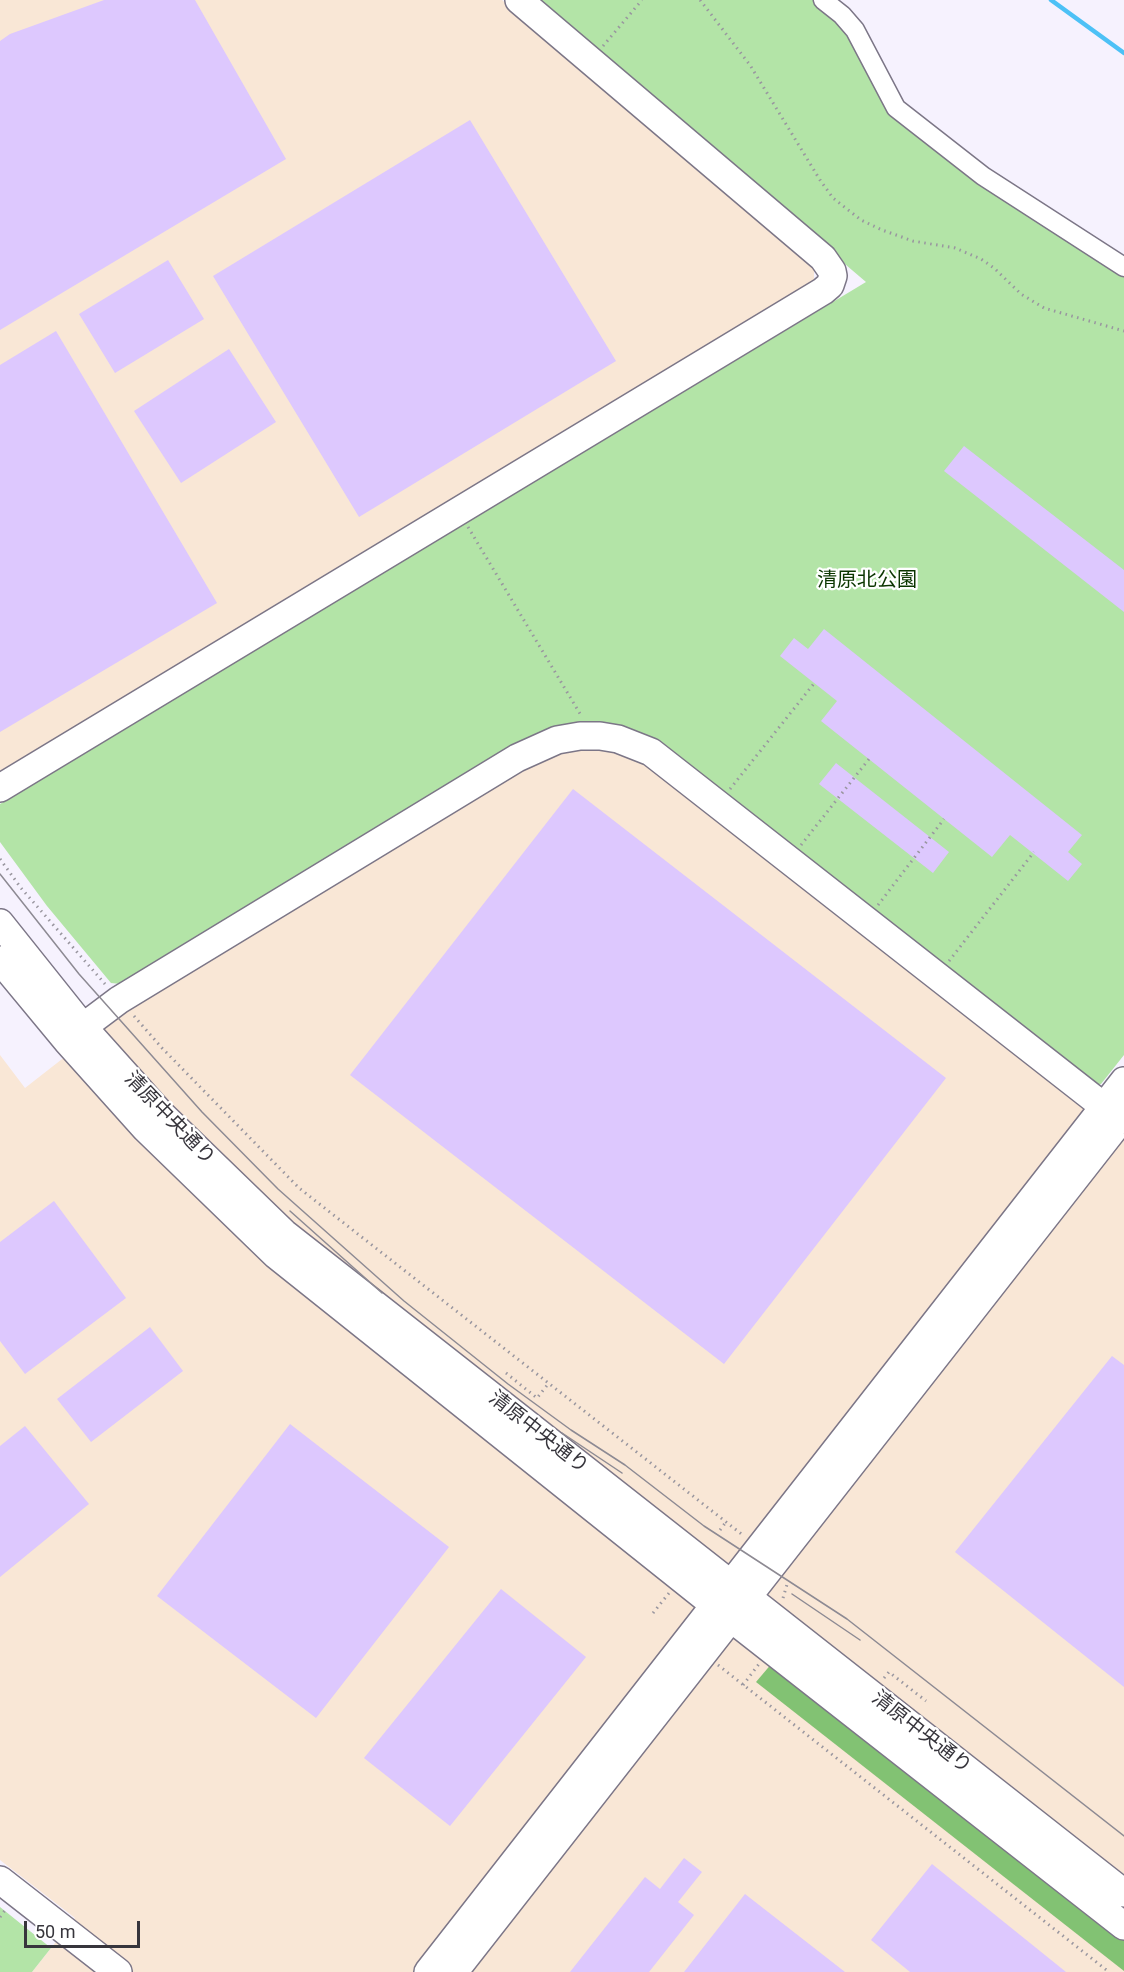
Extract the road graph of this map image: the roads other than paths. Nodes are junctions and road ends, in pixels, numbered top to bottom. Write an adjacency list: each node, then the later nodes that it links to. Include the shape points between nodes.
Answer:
1 (519, 0): 4 (street, via 823,258 832,271 830,285)
2 (823, 0): 3 (street, via 855,30 896,108 983,176)
3 (1124, 267)
4 (0, 788)
5 (0, 923): 7 (street, 清原中央通り)
6 (0, 960): 10 (street, 清原中央通り, via 145,1128 276,1255)
7 (82, 1027): 9 (street, via 119,1000 517,758 557,740 600,736 651,752); 10 (street, 清原中央通り, via 160,1113 284,1233)
8 (1124, 1081): 9 (street)
9 (1116, 1114): 10 (street)
10 (731, 1601): 12 (street, 清原中央通り); 13 (street, 清原中央通り); 15 (street); 16 (street)
11 (0, 1880): 14 (street)
12 (1124, 1893)
13 (1124, 1926)
14 (118, 1972)
15 (428, 1972)
16 (454, 1972)

